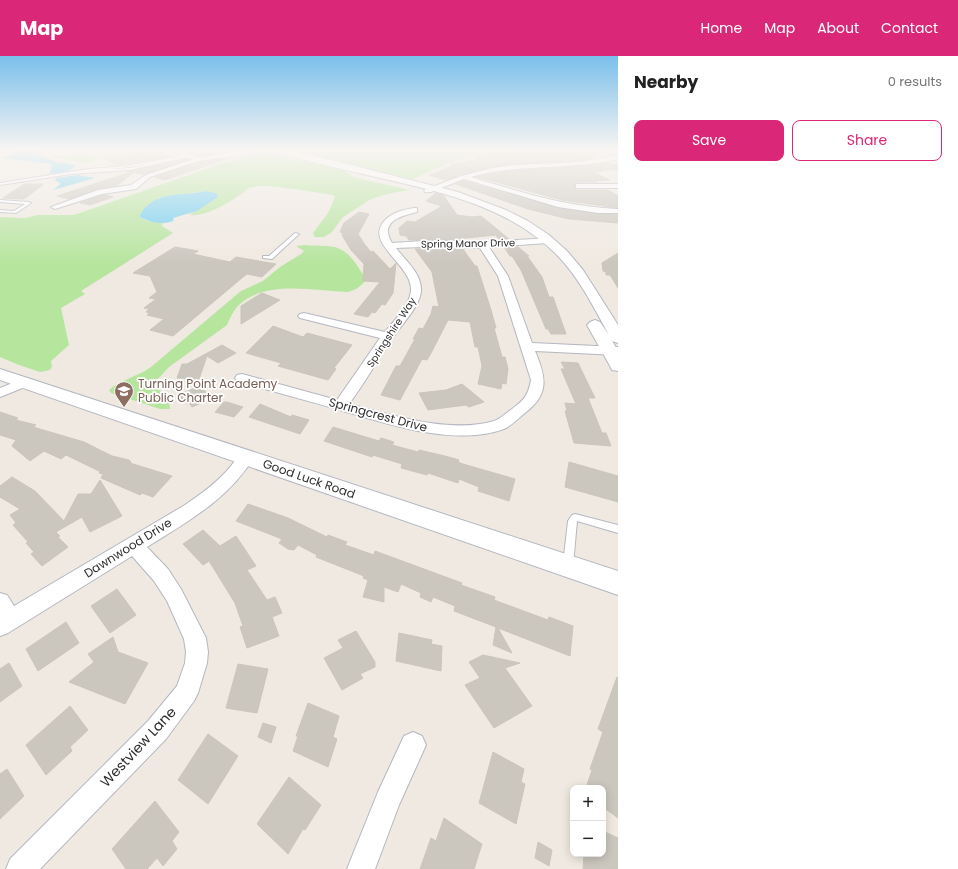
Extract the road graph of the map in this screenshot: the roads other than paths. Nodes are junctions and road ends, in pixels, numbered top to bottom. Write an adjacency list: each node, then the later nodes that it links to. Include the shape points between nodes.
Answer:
1 (127, 188): 8 (street, via 101,192)
2 (426, 188): 5 (street)
3 (433, 188): 5 (street)
4 (499, 188): 11 (street, via 557,205)
5 (430, 189): 13 (street, via 464,197 501,212 520,222)
6 (2, 202): 7 (lane); 10 (lane, via 29,203 15,212)
7 (0, 205)
8 (55, 207)
9 (414, 210): 15 (street, Springshire Way, via 400,213 385,224 382,233)
10 (0, 211)
11 (618, 212)
12 (297, 234): 16 (lane, via 270,258)
13 (542, 241): 14 (street, Spring Manor Drive); 20 (street, via 573,282 588,313)
14 (482, 245): 15 (street, Spring Manor Drive); 19 (street, Springcrest Drive, via 500,269)
15 (389, 246): 18 (street, Springshire Way, via 411,272 416,290 411,303)
16 (265, 257)
17 (304, 316): 18 (street)
18 (388, 336): 26 (street, Springshire Way)
19 (528, 347): 20 (street); 26 (street, Springcrest Drive, via 537,375 536,391 518,412 493,427 459,430 426,428)
20 (615, 347): 21 (street)
21 (618, 366)
22 (0, 374): 24 (main road, Good Luck Road)
23 (242, 378): 26 (street, Springcrest Drive)
24 (25, 382): 25 (street); 27 (main road, Good Luck Road)
25 (0, 393)
26 (341, 405)
27 (246, 457): 29 (street, Dawnwood Drive, via 234,476 219,490); 30 (main road, Good Luck Road)
28 (618, 529): 30 (lane, via 575,517 572,521)
29 (134, 545): 33 (street, Dawnwood Drive); 35 (street, Westview Lane, via 161,575 174,595 194,638 196,663 186,693 161,726)
30 (568, 566): 31 (main road, Good Luck Road)
31 (618, 583)
32 (0, 602): 33 (street)
33 (5, 623)
34 (413, 745): 36 (street)
35 (20, 869)
36 (361, 869)

